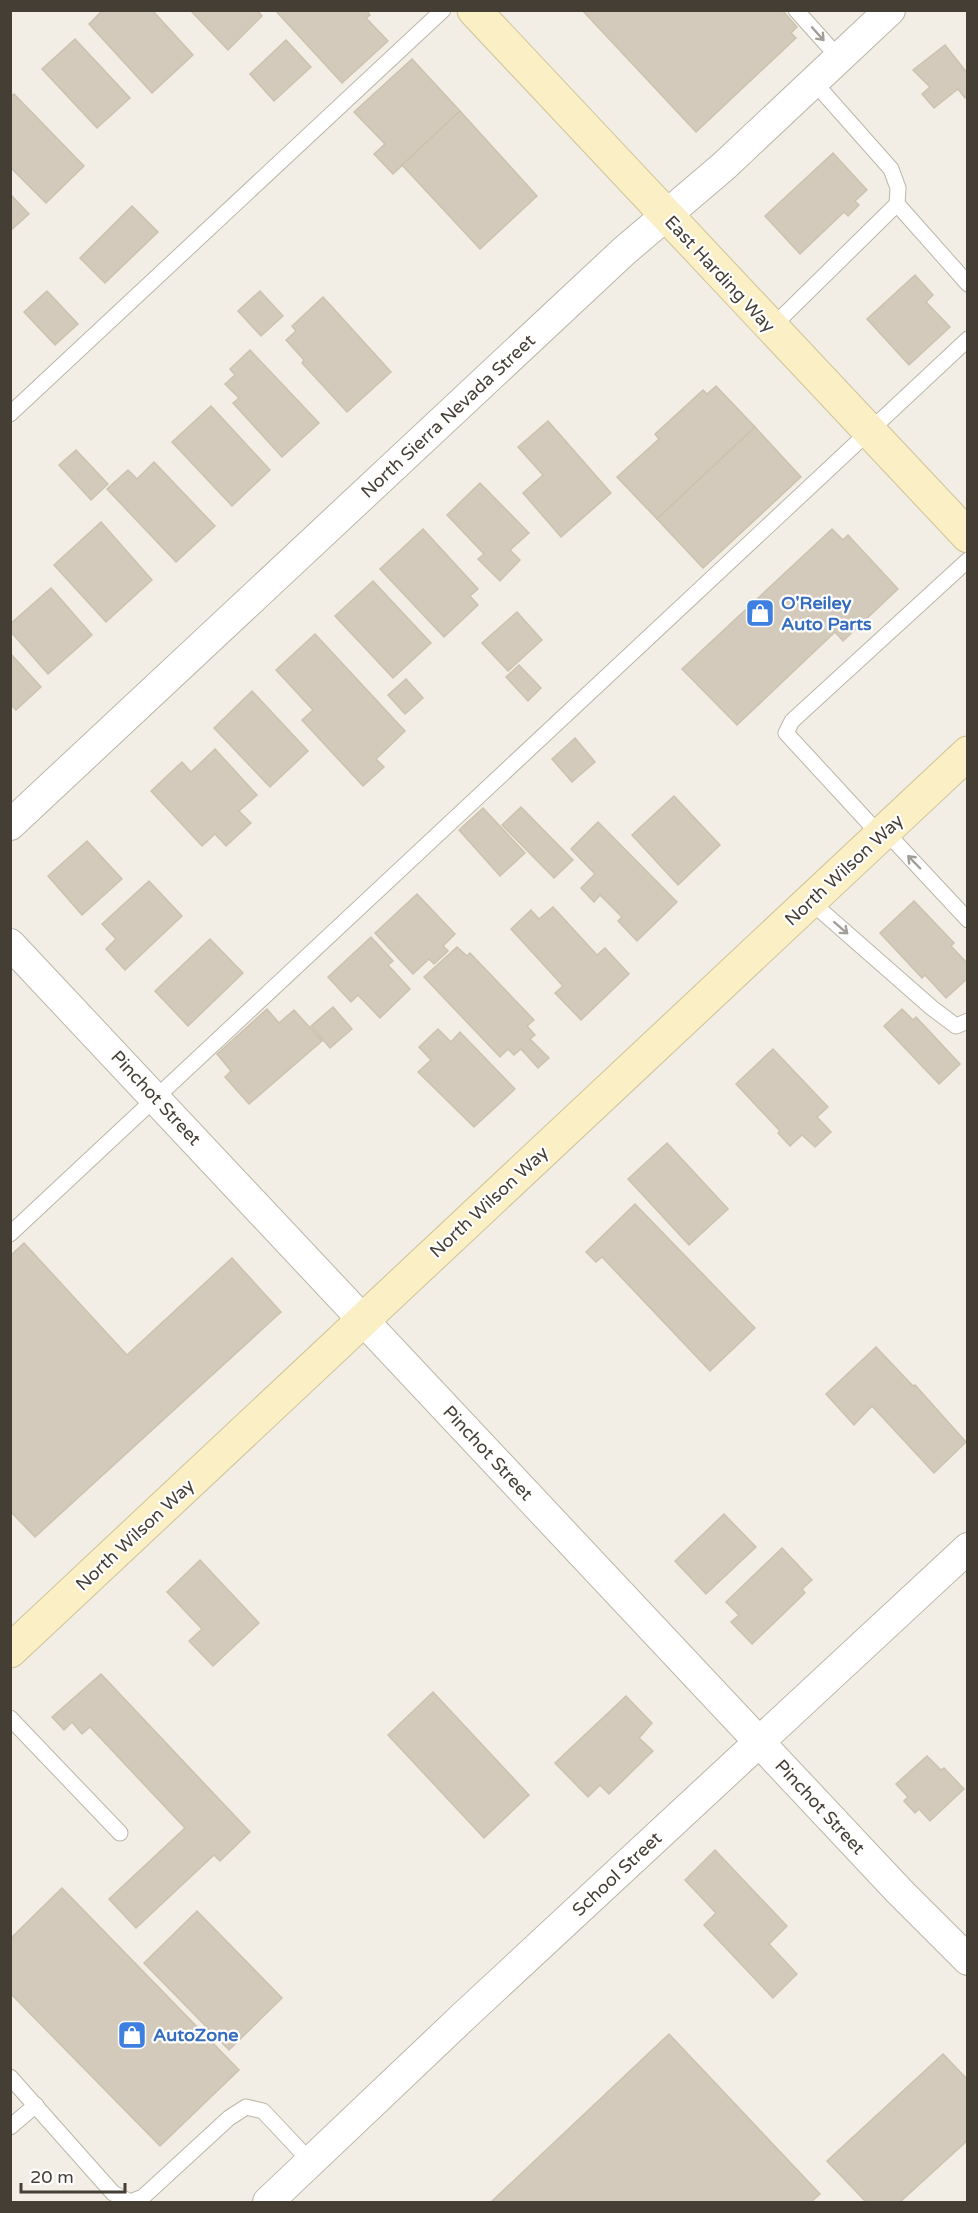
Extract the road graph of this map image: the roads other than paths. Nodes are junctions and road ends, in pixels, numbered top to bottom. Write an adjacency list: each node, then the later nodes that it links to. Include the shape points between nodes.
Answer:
1 (443, 10): 12 (lane)
2 (796, 10): 5 (lane, one-way to 5)
3 (890, 10): 5 (street, North Sierra Nevada Street)
4 (486, 15): 8 (main road, East Harding Way)
5 (839, 58): 6 (street, North Sierra Nevada Street)
6 (813, 82): 7 (lane, via 891,170 898,188); 8 (street, North Sierra Nevada Street)
7 (897, 204): 9 (lane); 10 (lane)
8 (666, 216): 10 (main road, East Harding Way); 17 (street, North Sierra Nevada Street)
9 (968, 284)
10 (771, 328): 13 (main road, East Harding Way)
11 (968, 339): 13 (lane)
12 (10, 414)
13 (868, 431): 14 (main road, East Harding Way); 23 (lane)
14 (968, 536)
15 (968, 560): 18 (lane, via 792,720 786,733)
16 (968, 753): 18 (main road, North Wilson Way)
17 (10, 825)
18 (883, 833): 19 (main road, North Wilson Way); 20 (lane, one-way to 18)
19 (810, 901): 22 (lane, one-way to 22, via 956,1026); 25 (main road, North Wilson Way)
20 (968, 920)
21 (10, 944): 23 (street, Pinchot Street)
22 (968, 1021)
23 (156, 1098): 24 (lane); 25 (street, Pinchot Street)
24 (10, 1234)
25 (364, 1320): 27 (main road, North Wilson Way); 29 (street, Pinchot Street)
26 (968, 1548): 29 (street, School Street)
27 (10, 1651)
28 (10, 1718): 30 (lane)
29 (759, 1742): 31 (street, Pinchot Street); 35 (street, School Street)
30 (120, 1833)
31 (968, 1960)
32 (10, 2077): 33 (lane)
33 (36, 2105): 34 (lane); 35 (lane, via 113,2193 130,2202 143,2197 246,2107 263,2111)
34 (10, 2127)
35 (311, 2162): 36 (street, School Street)
36 (268, 2202)

